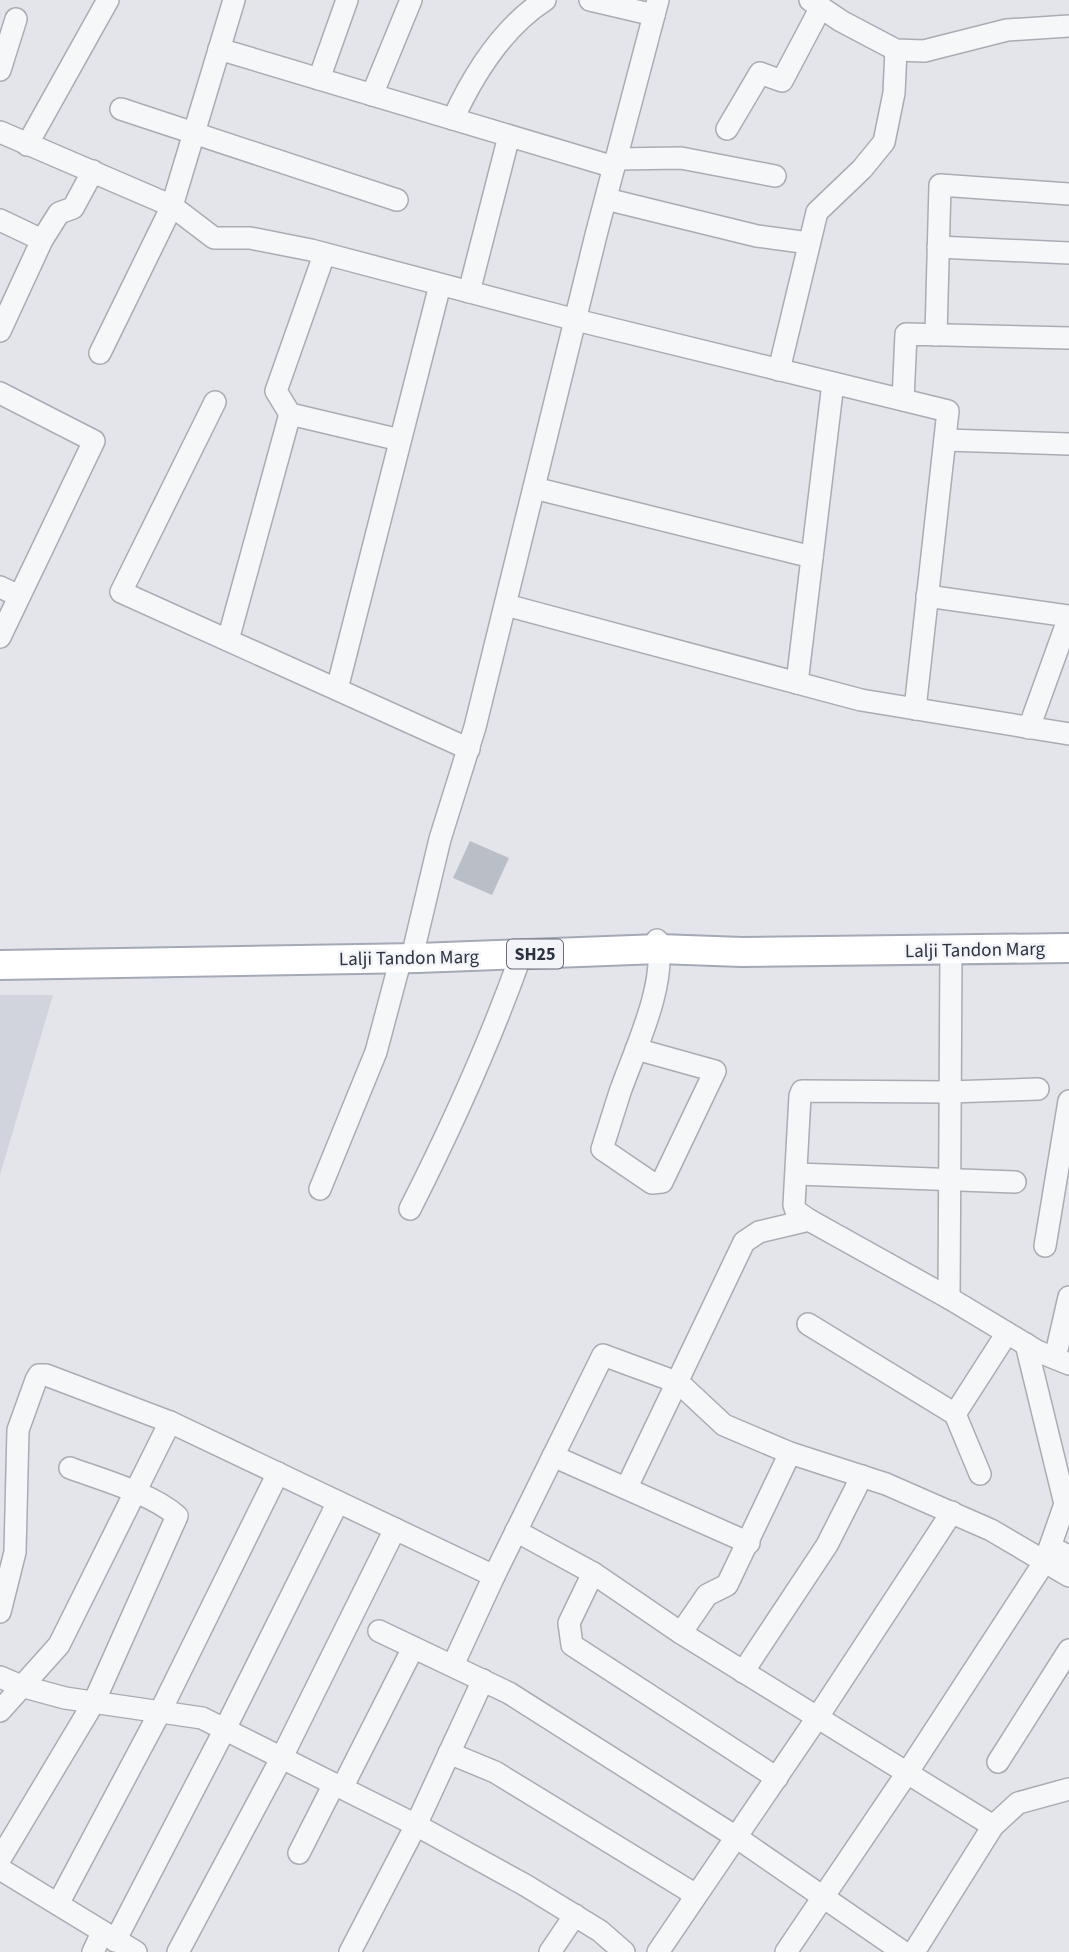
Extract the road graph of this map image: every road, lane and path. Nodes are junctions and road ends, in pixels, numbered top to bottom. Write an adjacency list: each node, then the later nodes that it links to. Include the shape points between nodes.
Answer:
1 (108, 0): 22 (street)
2 (234, 0): 11 (street)
3 (347, 0): 14 (street)
4 (411, 0): 15 (street)
5 (545, 0): 17 (street, via 487,55)
6 (590, 0): 8 (street)
7 (816, 4): 12 (street); 18 (street, via 782,81 760,73)
8 (656, 8): 23 (street)
9 (16, 19): 13 (street)
10 (1069, 26): 12 (street, via 1007,30 924,51)
11 (219, 49): 14 (street); 20 (street)
12 (896, 50): 32 (street, via 894,93 884,142 817,212)
13 (0, 69)
14 (319, 79): 15 (street)
15 (372, 95): 17 (street)
16 (121, 109): 20 (street)
17 (453, 119): 21 (street)
18 (727, 129)
19 (0, 132): 22 (street)
20 (194, 133): 28 (street); 29 (street)
21 (509, 136): 23 (street); 37 (street)
22 (27, 145): 24 (street)
23 (615, 163): 25 (street, via 681,158); 27 (street)
24 (93, 171): 29 (street); 31 (street, via 73,208 59,213)
25 (775, 176)
26 (1069, 194): 33 (street, via 940,185)
27 (606, 199): 32 (street, via 757,236); 38 (street)
28 (397, 200)
29 (172, 206): 35 (street, via 214,238 250,238); 42 (street)
30 (0, 220): 31 (street)
31 (42, 240): 39 (street)
32 (809, 243): 43 (street)
33 (938, 247): 34 (street); 40 (street)
34 (1069, 253)
35 (324, 255): 36 (street); 48 (street, via 276,391)
36 (440, 285): 37 (street); 49 (street)
37 (469, 292): 38 (street)
38 (576, 320): 43 (street); 52 (street)
39 (0, 331)
40 (936, 335): 41 (street); 46 (street, via 906,334)
41 (1069, 338)
42 (100, 353)
43 (779, 370): 44 (street)
44 (833, 383): 46 (street); 53 (street)
45 (0, 393): 54 (street, via 94,441)
46 (903, 400): 50 (street, via 948,411)
47 (215, 402): 59 (street, via 121,592)
48 (290, 414): 49 (street); 59 (street)
49 (400, 440): 61 (street)
50 (945, 440): 51 (street); 55 (street)
51 (1069, 444)
52 (534, 488): 53 (street); 56 (street)
53 (812, 557): 60 (street)
54 (10, 592): 58 (street)
55 (927, 596): 57 (street); 62 (street)
56 (506, 605): 60 (street); 65 (street)
57 (1068, 625): 63 (street)
58 (0, 636)
59 (228, 640): 61 (street)
60 (797, 683): 62 (street)
61 (337, 689): 65 (street)
62 (915, 709): 63 (street)
63 (1029, 728): 64 (street)
64 (1069, 734)
65 (469, 748): 70 (street, via 440,839)
66 (1066, 942): 67 (main road, Lalji Tandon Marg / SH25); 68 (main road, Lalji Tandon Marg / SH25)
67 (658, 945): 68 (main road, Lalji Tandon Marg / SH25, via 742,952); 70 (main road, Lalji Tandon Marg / SH25); 71 (main road, Lalji Tandon Marg / SH25); 74 (street, via 656,991)
68 (951, 950): 76 (street)
69 (0, 952): 72 (main road, Lalji Tandon Marg / SH25)
70 (412, 953): 71 (main road, Lalji Tandon Marg / SH25); 72 (main road, Lalji Tandon Marg / SH25); 81 (street)
71 (521, 954): 83 (street, via 455,1119)
72 (47, 958): 73 (main road, Lalji Tandon Marg / SH25)
73 (0, 965)
74 (636, 1049): 74 (street, via 602,1149 657,1184 662,1182 715,1071)
75 (1038, 1089): 76 (street)
76 (949, 1092): 78 (street, via 802,1091); 79 (street)
77 (1069, 1101): 82 (street)
78 (797, 1174): 79 (street); 84 (street, via 794,1205)
79 (949, 1181): 80 (street); 87 (street)
80 (1015, 1182)
81 (320, 1189)
82 (1061, 1197): 85 (street)
83 (410, 1209)
84 (809, 1220): 87 (street); 92 (street, via 759,1232 744,1242)
85 (1045, 1246)
86 (1069, 1297): 91 (street)
87 (949, 1298): 89 (street)
88 (808, 1324): 93 (street)
89 (1007, 1333): 90 (street); 93 (street)
90 (1026, 1344): 91 (street); 108 (street, via 1065,1504)
91 (1062, 1361)
92 (678, 1383): 95 (street, via 724,1425); 96 (street, via 603,1355); 101 (street)
93 (955, 1414): 99 (street)
94 (170, 1422): 98 (street); 102 (street); 112 (street, via 40,1375 18,1430 15,1552)
95 (790, 1453): 100 (street); 107 (street)
96 (553, 1457): 101 (street); 106 (street)
97 (70, 1468): 102 (street)
98 (278, 1473): 103 (street); 124 (street)
99 (980, 1474)
100 (862, 1476): 104 (street); 118 (street, via 827,1545)
101 (627, 1488): 107 (street)
102 (134, 1492): 121 (street, via 59,1645); 122 (street, via 177,1516)
103 (338, 1502): 105 (street); 126 (street)
104 (952, 1512): 108 (street); 125 (street)
105 (395, 1529): 110 (street); 128 (street)
106 (516, 1531): 109 (street); 110 (street)
107 (749, 1543): 114 (street, via 727,1585 707,1595)
108 (1055, 1555): 111 (street); 130 (street)
109 (593, 1573): 114 (street); 131 (street, via 569,1623 572,1645)
110 (494, 1576): 117 (street)
111 (1069, 1576)
112 (0, 1612)
113 (379, 1631): 115 (street)
114 (681, 1633): 118 (street)
115 (413, 1648): 117 (street); 132 (street)
116 (1069, 1650): 129 (street)
117 (453, 1665): 120 (street)
118 (743, 1672): 125 (street)
119 (0, 1677): 121 (street)
120 (483, 1680): 127 (street); 136 (street)
121 (21, 1686): 122 (street); 123 (street)
122 (94, 1702): 124 (street); 138 (street)
123 (0, 1711)
124 (160, 1712): 126 (street, via 202,1718); 142 (street)
125 (817, 1718): 130 (street); 131 (street)
126 (225, 1729): 128 (street); 144 (street)
127 (449, 1753): 134 (street); 140 (street, via 495,1772)
128 (282, 1757): 132 (street); 146 (street)
129 (998, 1762)
130 (907, 1773): 135 (street); 141 (street)
131 (777, 1778): 136 (street)
132 (338, 1786): 134 (street); 137 (street)
133 (1069, 1789): 135 (street, via 1018,1803)
134 (416, 1825): 143 (street); 147 (street)
135 (993, 1826): 153 (street)
136 (736, 1837): 140 (street); 141 (street)
137 (299, 1853)
138 (0, 1859)
139 (0, 1869): 142 (street)
140 (696, 1895): 150 (street)
141 (823, 1898): 151 (street); 152 (street)
142 (58, 1904): 144 (street)
143 (575, 1916): 148 (street); 149 (street)
144 (104, 1942): 145 (street)
145 (136, 1952)
146 (178, 1952)
147 (351, 1952)
148 (550, 1952)
149 (624, 1952)
150 (657, 1952)
151 (786, 1952)
152 (902, 1952)
153 (914, 1952)

